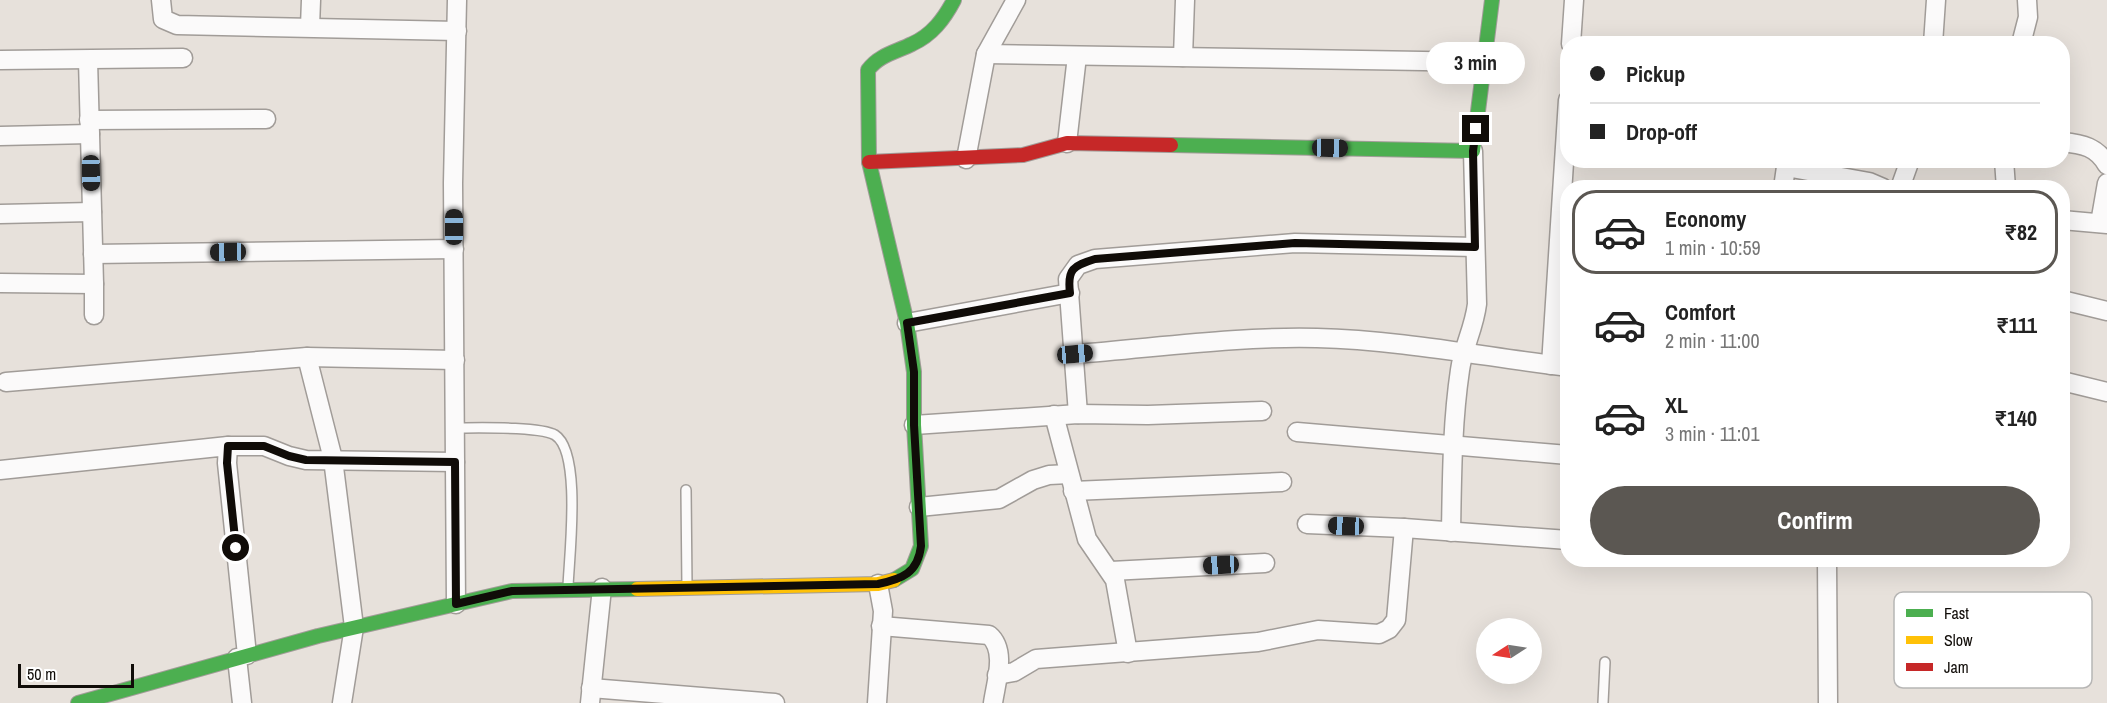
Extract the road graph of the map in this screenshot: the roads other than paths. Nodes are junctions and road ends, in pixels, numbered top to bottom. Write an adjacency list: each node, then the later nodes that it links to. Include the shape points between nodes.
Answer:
1 (161, 0): 11 (street, via 163,19 168,23)
2 (311, 0): 11 (street)
3 (457, 0): 12 (street)
4 (954, 0): 30 (street, via 946,17 927,35 873,61 868,70)
5 (1016, 0): 16 (street)
6 (1185, 0): 18 (street)
7 (1492, 0): 22 (street)
8 (1574, 0): 13 (street)
9 (1936, 0): 14 (street)
10 (2027, 0): 15 (street)
11 (310, 27): 12 (street)
12 (457, 31): 40 (street)
13 (1572, 36)
14 (1934, 36)
15 (2023, 36)
16 (986, 54): 17 (street); 29 (street)
17 (1077, 56): 18 (street); 26 (street)
18 (1183, 57): 22 (street)
19 (183, 58): 21 (street)
20 (0, 60): 21 (street)
21 (88, 60): 24 (street)
22 (1485, 62): 28 (street)
23 (266, 118): 24 (street)
24 (90, 127): 25 (street); 35 (street)
25 (0, 136)
26 (1067, 143): 28 (street); 29 (street, via 1023,155)
27 (2070, 143): 31 (street, via 2091,147)
28 (1473, 151): 39 (street)
29 (966, 159): 30 (street)
30 (869, 162): 48 (street)
31 (2107, 165)
32 (1804, 168): 33 (street)
33 (1860, 180)
34 (2107, 183): 38 (street)
35 (92, 212): 36 (street); 41 (street)
36 (0, 214)
37 (2070, 220): 38 (street)
38 (2104, 223)
39 (1475, 247): 44 (street, via 1295,243 1095,259 1072,270 1068,279); 51 (street, via 1477,303)
40 (454, 249): 41 (street); 53 (street)
41 (93, 254): 43 (street)
42 (0, 283): 43 (street)
43 (94, 284): 47 (street)
44 (1070, 293): 48 (street); 50 (street)
45 (2070, 302): 46 (street)
46 (2107, 311)
47 (94, 315)
48 (907, 323): 61 (street, via 914,372)
49 (1560, 337): 54 (street)
50 (1075, 354): 51 (street, via 1287,338); 59 (street)
51 (1464, 354): 54 (street); 65 (street)
52 (307, 357): 53 (street); 55 (street); 67 (street)
53 (454, 360): 62 (street)
54 (1559, 366)
55 (6, 382)
56 (2070, 383): 57 (street)
57 (2107, 392)
58 (1262, 411): 59 (street)
59 (1078, 414): 60 (street)
60 (1054, 415): 61 (street); 71 (street)
61 (914, 425): 73 (street)
62 (455, 428): 68 (street); 84 (lane, via 537,431 554,434 563,442 571,472)
63 (1297, 432): 65 (street)
64 (228, 446): 67 (street, via 264,446 297,458); 69 (street); 89 (street)
65 (1452, 446): 66 (street); 76 (street)
66 (1560, 453)
67 (333, 459): 68 (street); 87 (street)
68 (455, 462): 85 (street)
69 (0, 470)
70 (1282, 482): 71 (street)
71 (1071, 483): 73 (street, via 1048,475 999,499); 80 (street, via 1087,539)
72 (686, 490): 82 (lane)
73 (919, 507): 81 (street, via 920,559 906,576)
74 (1307, 524): 75 (street)
75 (1404, 528): 76 (street); 88 (street, via 1396,620 1379,634 1318,630 1258,642)
76 (1451, 532): 77 (street)
77 (1560, 539)
78 (1265, 563): 80 (street)
79 (1827, 567): 100 (street)
80 (1111, 571): 88 (street)
81 (878, 584): 82 (street); 86 (street)
82 (687, 587): 83 (street)
83 (602, 588): 84 (street); 92 (street)
84 (568, 589): 85 (street, via 512,591)
85 (456, 604): 87 (street)
86 (881, 626): 91 (street, via 989,634 998,647); 97 (street)
87 (354, 627): 89 (street); 95 (street)
88 (1128, 653): 91 (street, via 1036,659 1014,672)
89 (242, 657): 93 (street); 94 (street)
90 (1605, 662): 99 (lane)
91 (997, 675): 98 (street)
92 (590, 696): 96 (street)
93 (78, 703)
94 (242, 703)
95 (342, 703)
96 (775, 703)
97 (877, 703)
98 (993, 703)
99 (1603, 703)
100 (1828, 703)

